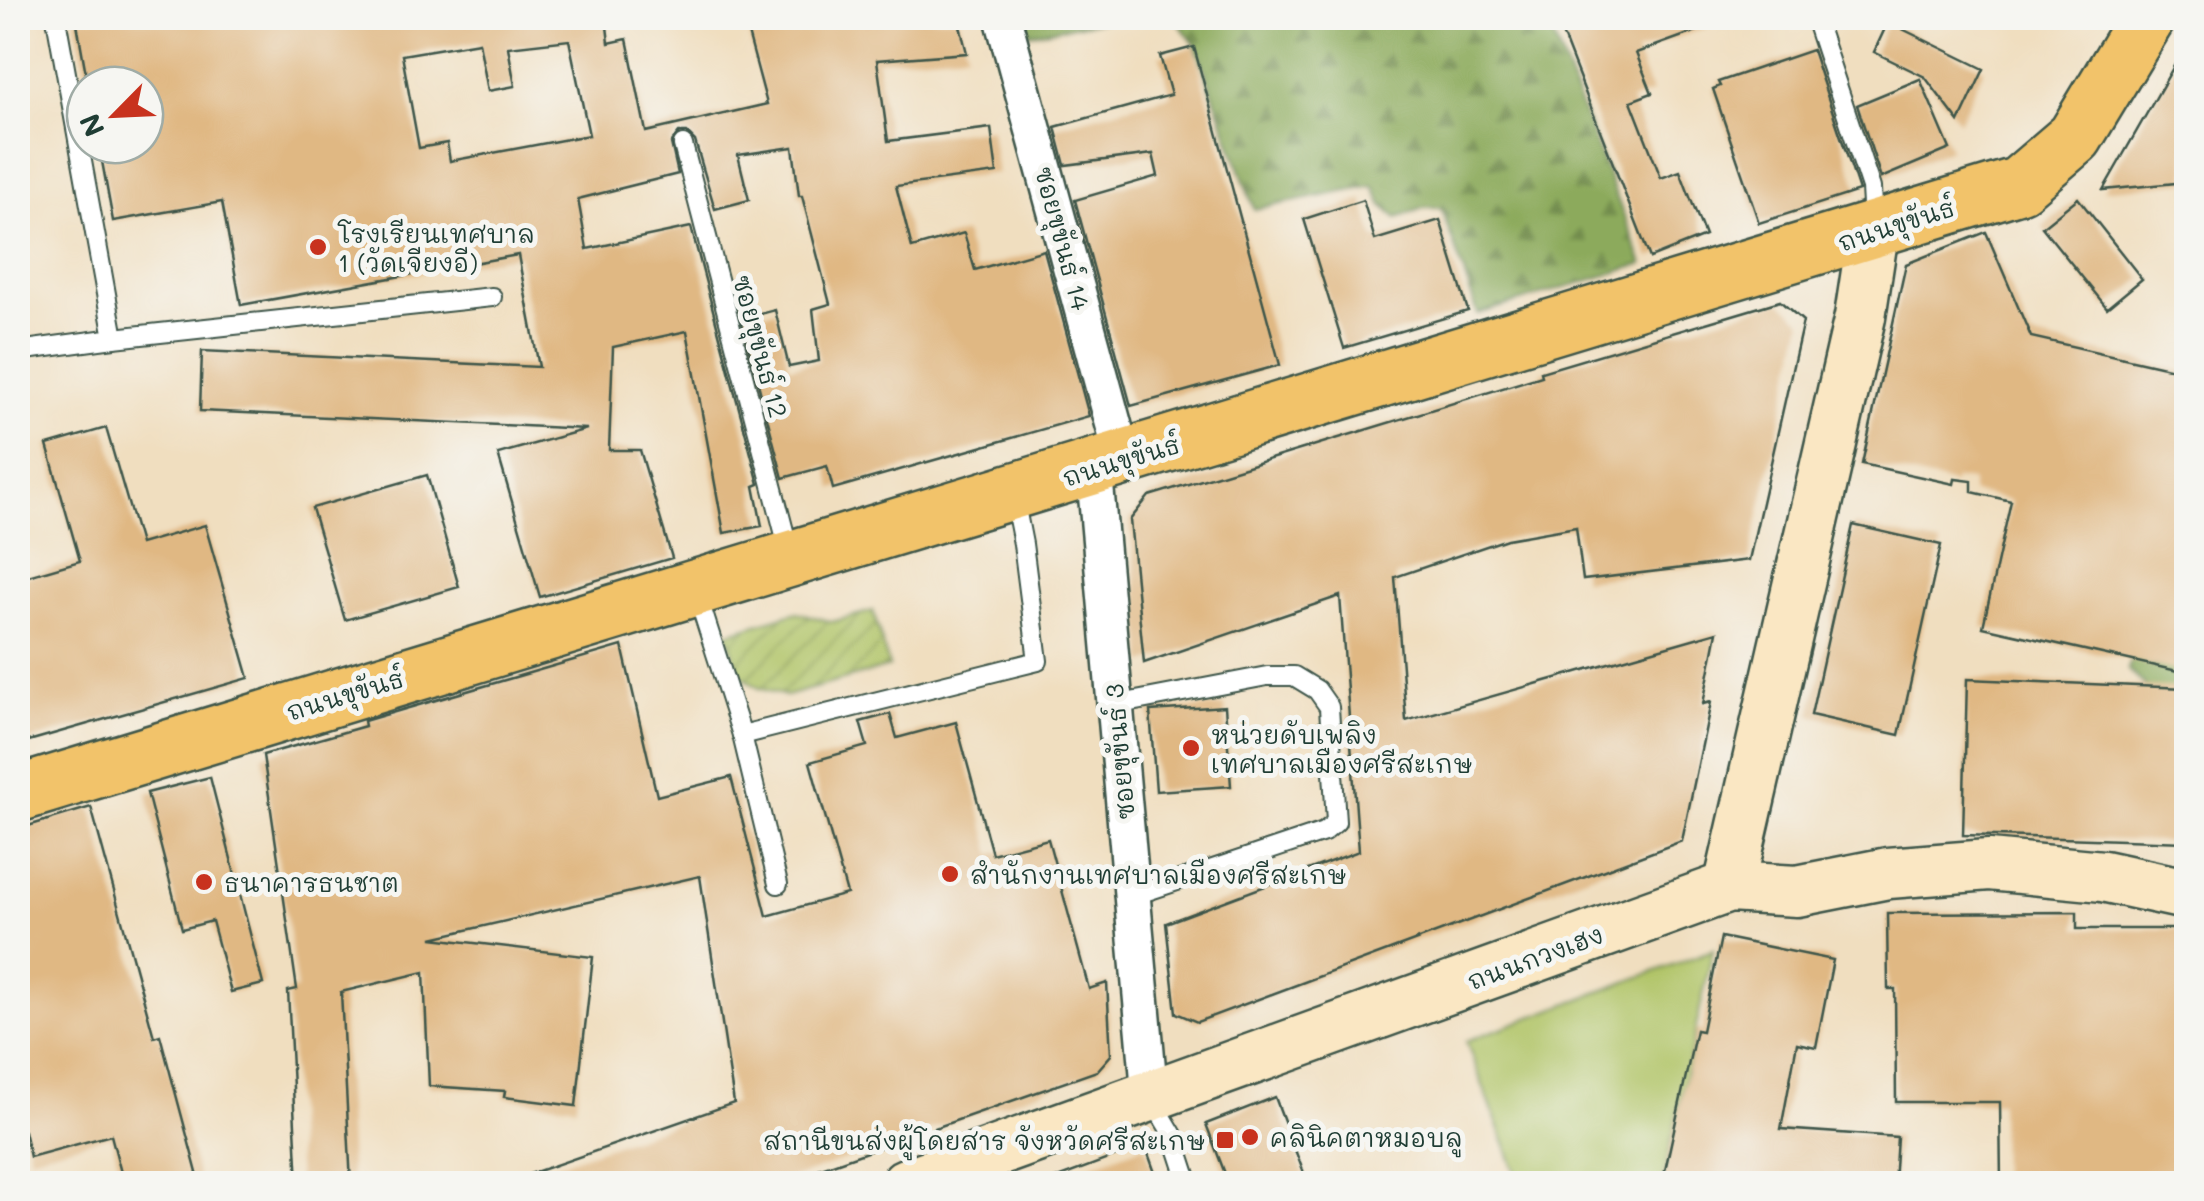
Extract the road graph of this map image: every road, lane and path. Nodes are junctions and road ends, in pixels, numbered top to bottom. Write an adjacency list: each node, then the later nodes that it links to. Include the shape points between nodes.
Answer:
1 (56, 18): 8 (lane)
2 (1003, 18): 10 (street, ซอยขุขันธ์ 14)
3 (1814, 18): 6 (lane, via 1871,188)
4 (2147, 18): 6 (main road, ถนนขุขันธ์, via 2074,137 2019,185)
5 (683, 145): 12 (lane, ซอยขุขันธ์ 12)
6 (1873, 232): 10 (main road, ถนนขุขันธ์); 18 (street, via 1860,317)
7 (492, 297): 8 (lane)
8 (114, 338): 9 (lane)
9 (18, 351)
10 (1108, 464): 11 (main road, ถนนขุขันธ์); 14 (street, ซอยขุขันธ์ 3)
11 (1013, 492): 12 (main road, ถนนขุขันธ์); 15 (lane, via 1038,661)
12 (792, 559): 13 (main road, ถนนขุขันธ์)
13 (695, 588): 15 (lane); 16 (main road, ถนนขุขันธ์)
14 (1115, 705): 20 (street, ซอยขุขันธ์ 3); 20 (lane, via 1294,676 1330,708 1336,822 1324,832)
15 (742, 735): 17 (lane)
16 (18, 794)
17 (778, 884)
18 (1728, 887): 19 (street, ถนนกวงเฮง, via 1797,890 1888,873 1989,865 2103,876); 21 (street, ถนนกวงเฮง)
19 (2186, 894)
20 (1132, 896): 21 (street, ซอยขุขันธ์ 3)
21 (1150, 1096): 22 (street, ถนนกวงเฮง); 23 (lane)
22 (906, 1184)
23 (1189, 1184)

